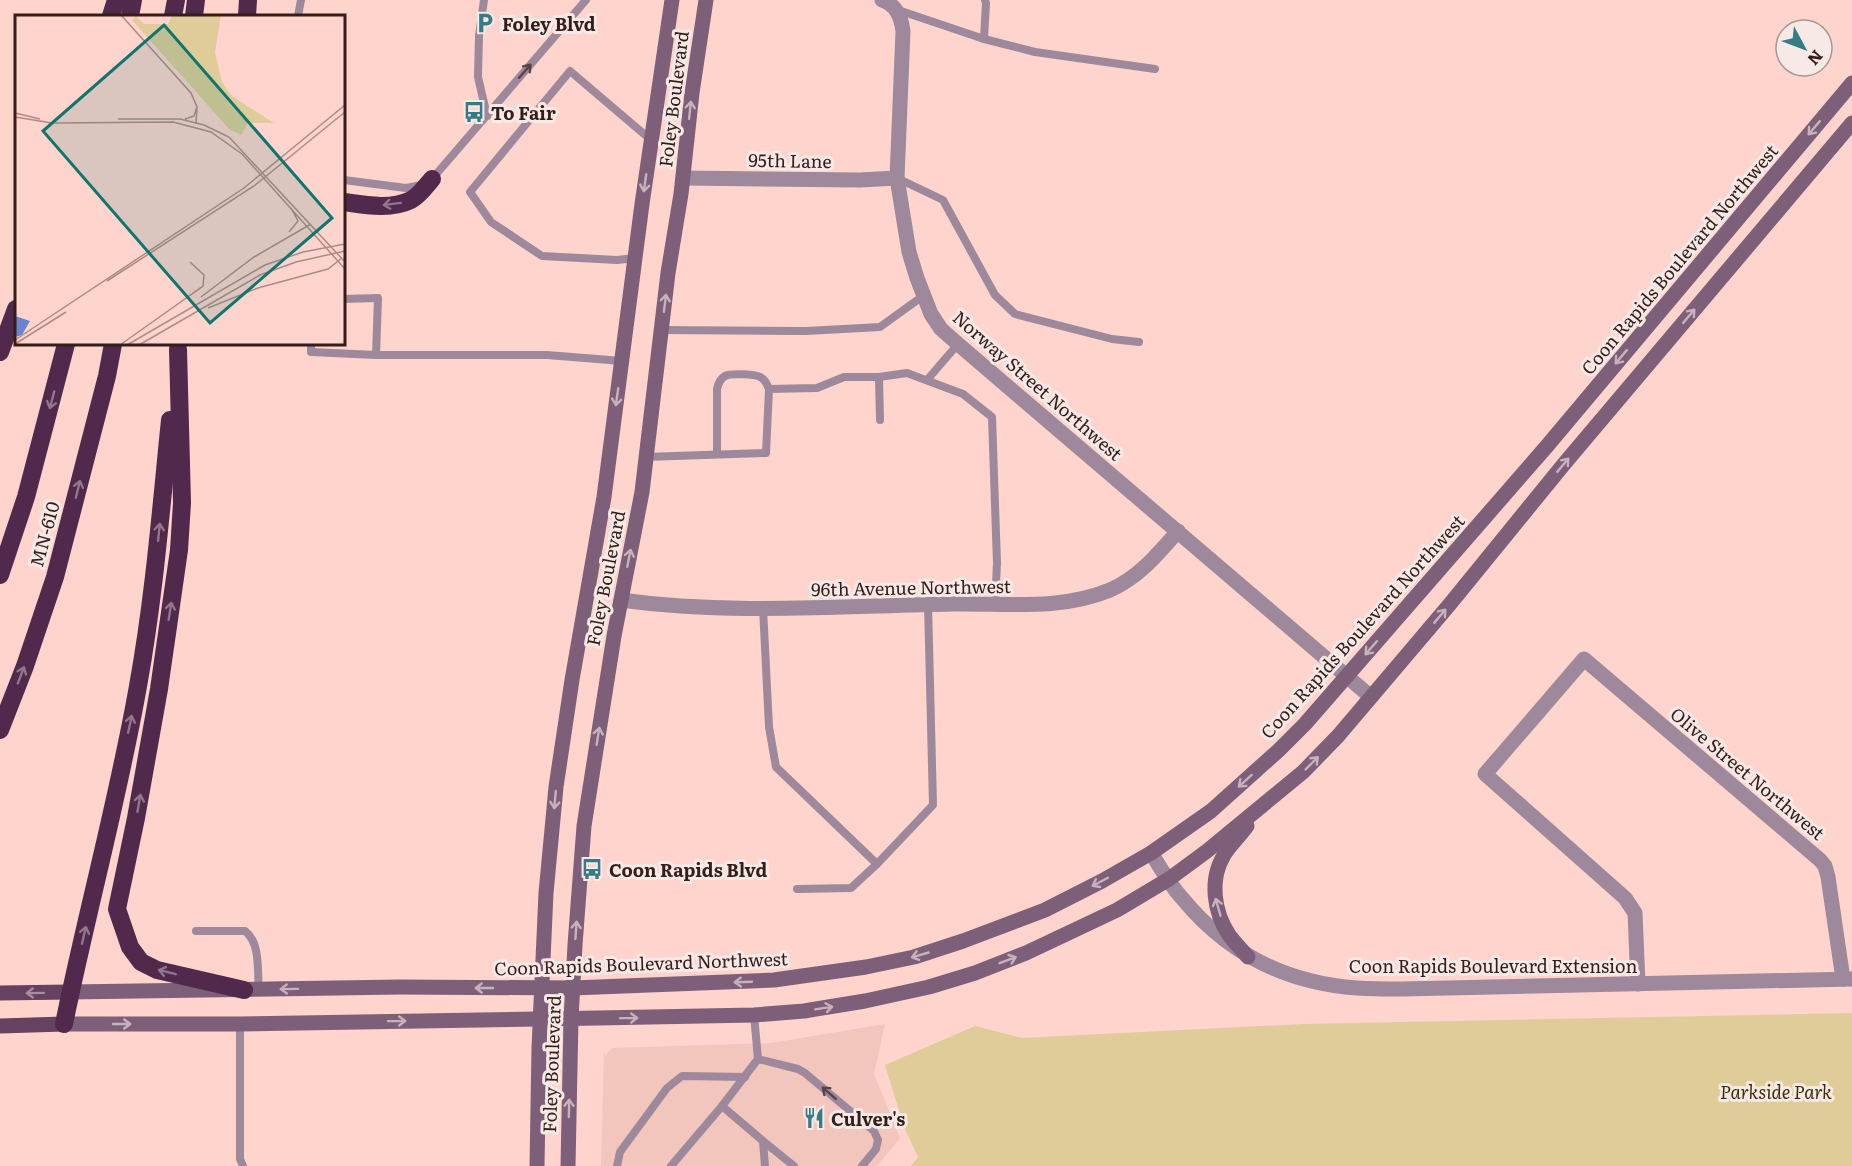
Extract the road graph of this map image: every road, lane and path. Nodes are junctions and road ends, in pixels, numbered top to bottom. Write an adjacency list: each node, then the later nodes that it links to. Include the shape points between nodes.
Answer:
1 (116, 0): 13 (highway)
2 (133, 0): 14 (highway)
3 (176, 0): 15 (highway)
4 (196, 0): 16 (highway)
5 (248, 0): 17 (highway)
6 (301, 0): 18 (lane)
7 (484, 0): 22 (lane, via 477,77)
8 (586, 0): 22 (lane, one-way to 8)
9 (672, 0): 24 (main road, Foley Boulevard)
10 (706, 0): 25 (main road, Foley Boulevard, one-way to 10)
11 (985, 0): 19 (lane)
12 (889, 3): 19 (lane); 26 (street, Norway Street Northwest, via 902,20 903,31)
13 (111, 15)
14 (130, 15)
15 (172, 15)
16 (194, 15)
17 (247, 15)
18 (298, 15)
19 (984, 39): 20 (lane, via 1035,52)
20 (1155, 69)
21 (1852, 83): 56 (main road, Coon Rapids Boulevard Northwest, one-way to 56, via 1547,446)
22 (487, 116): 27 (lane)
23 (1852, 123): 57 (main road, one-way to 23)
24 (651, 140): 30 (main road, Foley Boulevard, one-way to 30); 30 (lane, via 570,71 470,192 491,222 542,256)
25 (683, 178): 26 (street, 95th Lane); 34 (main road, Foley Boulevard, one-way to 25)
26 (897, 178): 31 (street, Norway Street Northwest, via 909,252); 35 (lane, via 943,200 995,295 1015,314 1112,339)
27 (432, 179): 28 (lane, via 406,188); 29 (highway, one-way to 29, via 413,199 398,205)
28 (345, 180)
29 (345, 202)
30 (635, 258): 43 (main road, Foley Boulevard)
31 (923, 296): 34 (lane, via 880,327); 36 (street, Norway Street Northwest, via 936,321)
32 (345, 298): 42 (lane, via 378,298)
33 (15, 312): 41 (highway)
34 (661, 330): 49 (main road, Foley Boulevard)
35 (1139, 342)
36 (958, 344): 45 (lane); 50 (street, Norway Street Northwest)
37 (66, 345): 51 (highway, MN-610, one-way to 51, via 26,497)
38 (113, 345): 58 (highway, MN-610, one-way to 38, via 55,577)
39 (311, 345): 42 (lane, via 311,352)
40 (178, 346): 70 (highway, one-way to 40, via 157,970 141,962 130,947 117,909 159,689 179,550 182,503); 71 (highway, one-way to 40, via 138,685 157,552)
41 (0, 352)
42 (376, 355): 43 (lane, via 548,355)
43 (622, 361): 68 (main road, Foley Boulevard, one-way to 68, via 556,787 546,892)
44 (879, 377): 45 (lane, via 907,373); 46 (lane, via 844,377 817,388); 47 (lane)
45 (927, 380): 54 (lane, via 963,394 992,417)
46 (769, 389): 48 (lane, via 766,453); 48 (lane, via 759,376 724,376 719,382)
47 (880, 420)
48 (717, 454): 49 (lane)
49 (645, 457): 52 (main road, Foley Boulevard, one-way to 49)
50 (1178, 531): 54 (street, 96th Avenue Northwest, via 1151,562 1111,590 1062,603); 56 (street, Norway Street Northwest)
51 (0, 575)
52 (621, 600): 55 (street, 96th Avenue Northwest, via 681,607); 69 (main road, Foley Boulevard, one-way to 52, via 584,826)
53 (928, 604): 54 (street, 96th Avenue Northwest); 55 (street, 96th Avenue Northwest); 61 (lane, via 933,805)
54 (995, 605)
55 (763, 608): 61 (lane, via 769,728 776,767)
56 (1348, 675): 57 (street, Norway Street Northwest); 60 (main road, Coon Rapids Boulevard Northwest, one-way to 60, via 1305,724 1243,783)
57 (1371, 697): 59 (main road, one-way to 57, via 1338,736)
58 (0, 730)
59 (1282, 789): 62 (main road); 65 (main road, one-way to 59, via 1221,917 1215,899 1217,869 1224,855)
60 (1151, 853): 62 (street, Coon Rapids Boulevard Extension); 69 (main road, Coon Rapids Boulevard Northwest, one-way to 69, via 1045,910 914,957 774,980)
61 (877, 864): 63 (lane, via 851,888)
62 (1168, 879): 65 (street, Coon Rapids Boulevard Extension, via 1194,913); 73 (main road, one-way to 62, via 865,1001 975,973 1107,915)
63 (796, 889)
64 (196, 931): 70 (lane, via 249,934 255,943)
65 (1248, 957): 67 (street, Coon Rapids Boulevard Extension, via 1288,975 1356,988)
66 (1847, 979): 67 (street, Coon Rapids Boulevard Extension); 67 (street, Olive Street Northwest, via 1825,866 1584,659 1485,774 1625,898 1635,913)
67 (1638, 984)
68 (543, 988): 69 (main road, Coon Rapids Boulevard Northwest); 70 (main road, Coon Rapids Boulevard Northwest, one-way to 70); 74 (main road, Foley Boulevard)
69 (573, 988): 75 (main road, Foley Boulevard)
70 (252, 990): 71 (main road, Coon Rapids Boulevard Northwest)
71 (70, 992): 72 (main road, Coon Rapids Boulevard Northwest, one-way to 72); 77 (highway)
72 (0, 993)
73 (754, 1015): 75 (main road, one-way to 73); 79 (lane)
74 (540, 1019): 75 (main road); 76 (main road, one-way to 74); 84 (main road, Foley Boulevard)
75 (571, 1019): 85 (main road, Foley Boulevard, one-way to 75)
76 (240, 1023): 77 (main road, one-way to 76); 83 (lane)
77 (64, 1024): 78 (main road)
78 (0, 1026)
79 (758, 1059): 80 (lane); 90 (lane, one-way to 79, via 876,1149 874,1131 805,1073)
80 (745, 1077): 81 (lane); 86 (lane, via 682,1076 667,1088 620,1152)
81 (722, 1106): 82 (lane); 87 (lane)
82 (763, 1141): 88 (lane); 89 (lane)
83 (243, 1166)
84 (537, 1166)
85 (568, 1166)
86 (617, 1166)
87 (670, 1166)
88 (765, 1166)
89 (794, 1166)
90 (862, 1166)

